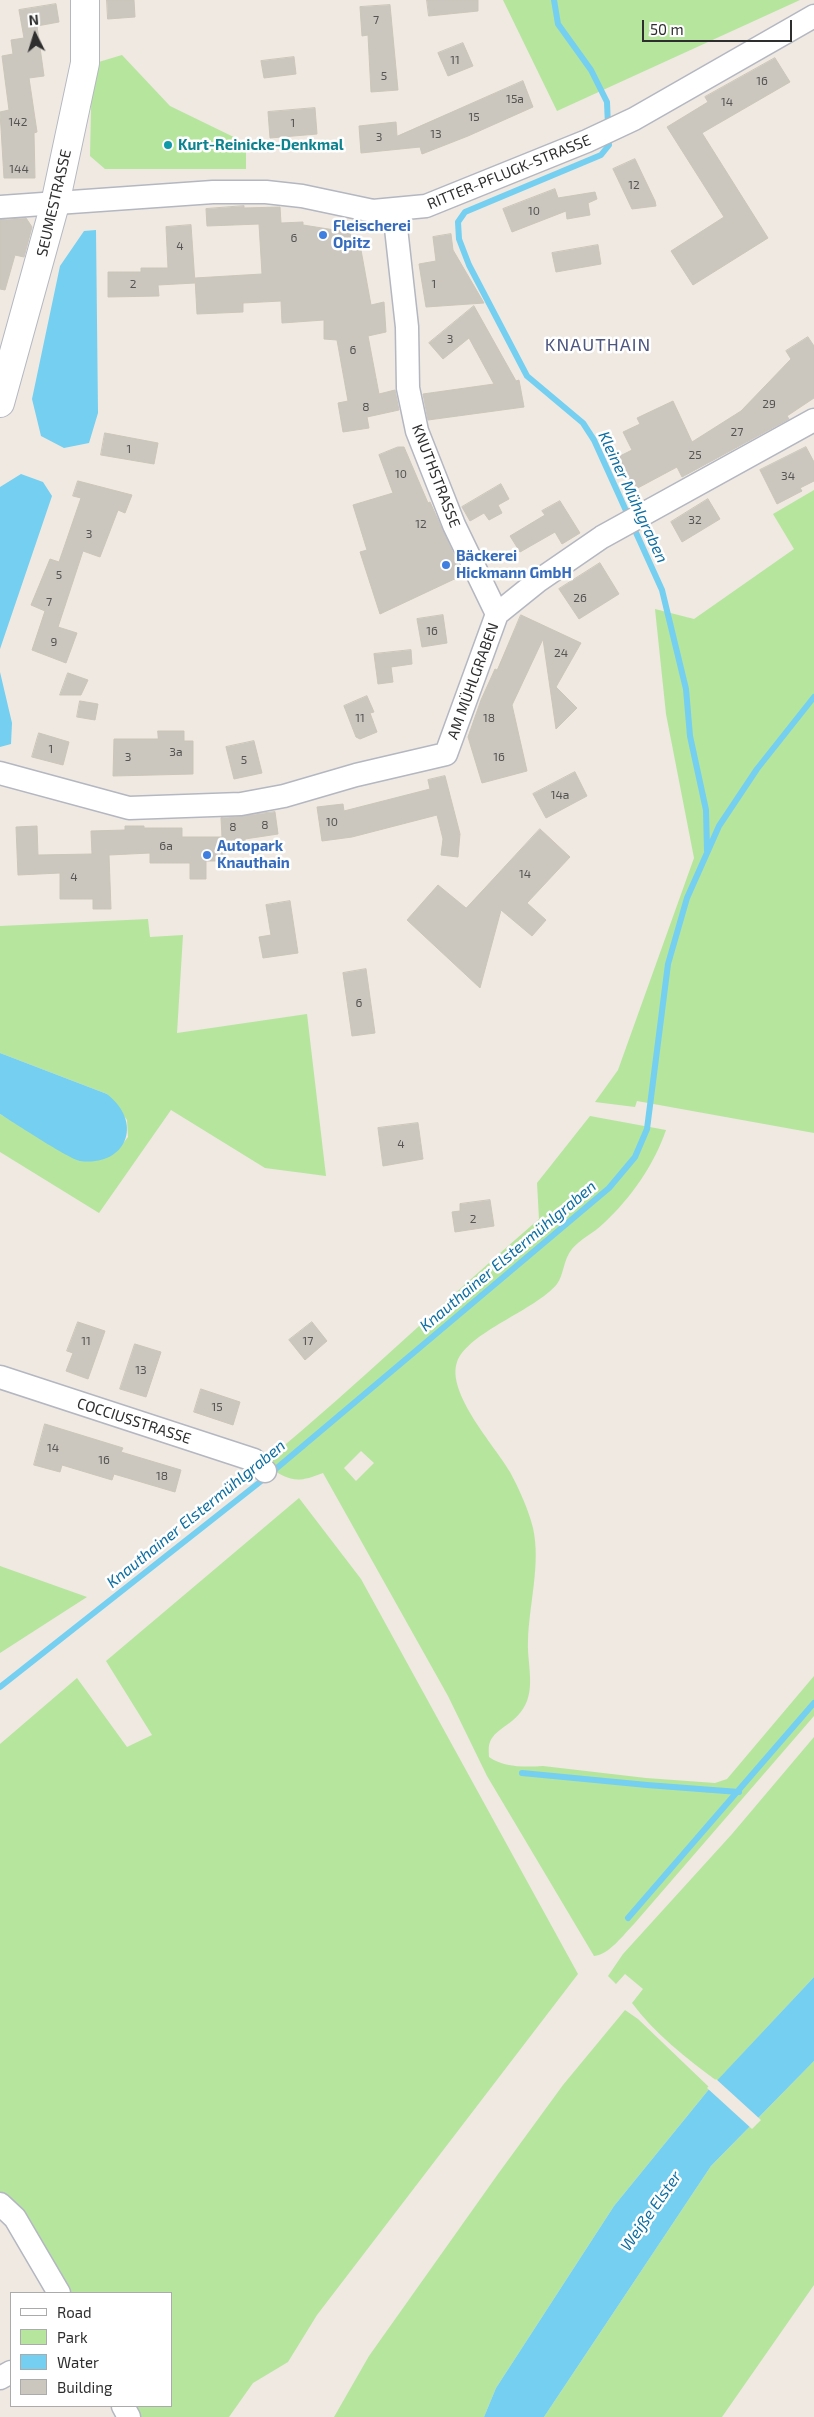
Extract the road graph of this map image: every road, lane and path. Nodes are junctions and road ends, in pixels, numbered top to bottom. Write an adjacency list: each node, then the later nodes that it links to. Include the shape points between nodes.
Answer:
1 (85, 0): 3 (street, SEUMESTRASSE, via 85,63)
2 (814, 16): 5 (street, RITTER-PFLUGK-STRASSE, via 634,119 587,141 426,206)
3 (55, 204): 4 (street, RITTER-PFLUGK-STRASSE); 5 (street, RITTER-PFLUGK-STRASSE, via 204,193 266,192 373,211); 6 (street, SEUMESTRASSE)
4 (0, 207)
5 (394, 210): 8 (street, KNUTHSTRASSE, via 407,327 408,388 418,431 454,525)
6 (0, 403)
7 (814, 420): 8 (street, AM MÜHLGRABEN, via 617,529 538,581)
8 (497, 614): 9 (street, AM MÜHLGRABEN, via 446,754 241,804 129,808)
9 (0, 773)
10 (0, 1377): 11 (street, COCCIUSSTRASSE, via 254,1460)
11 (265, 1471)
12 (0, 2204): 13 (street, via 15,2218)
13 (58, 2292)

